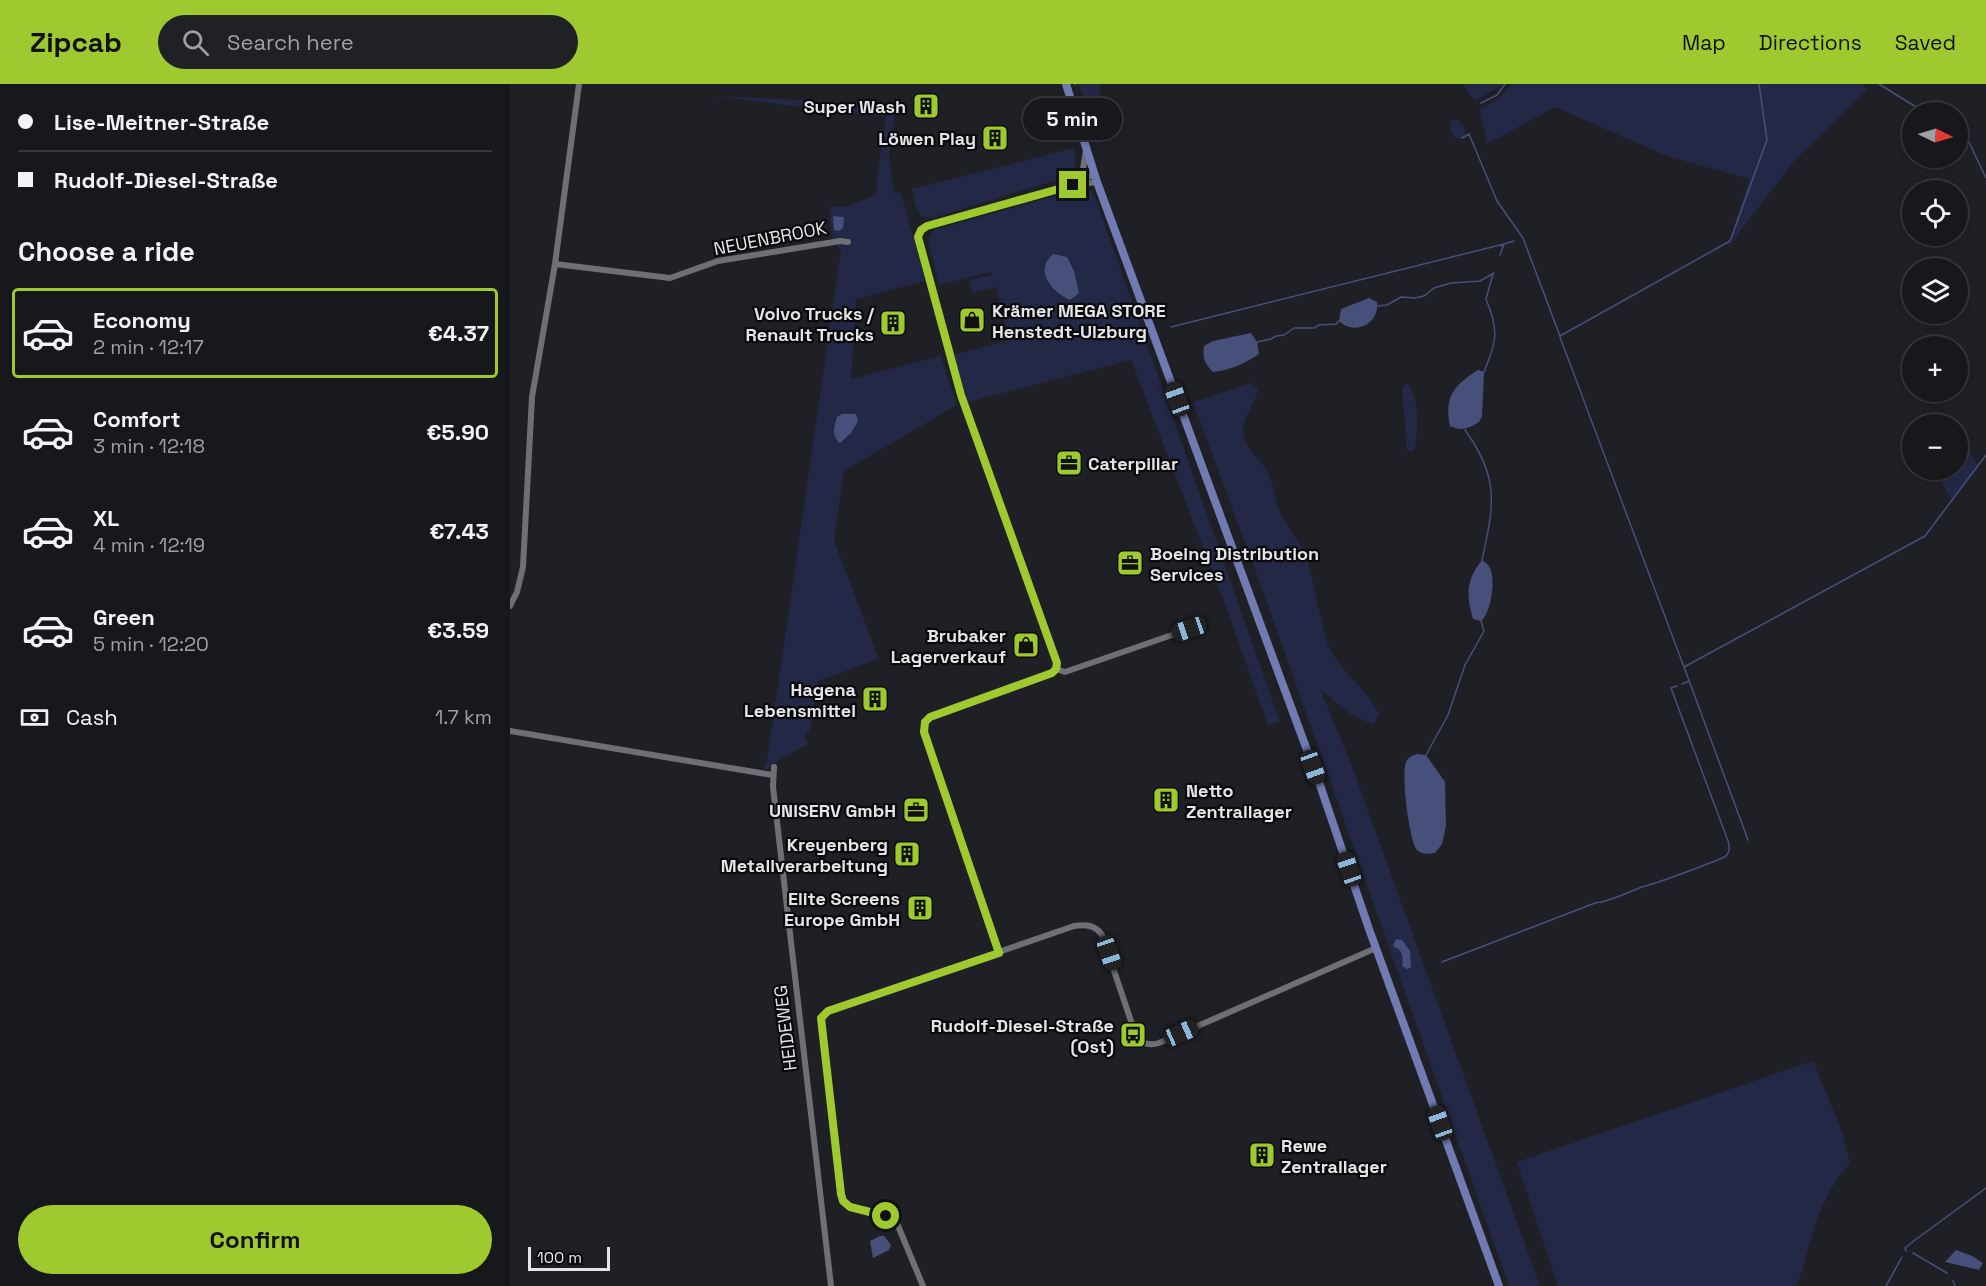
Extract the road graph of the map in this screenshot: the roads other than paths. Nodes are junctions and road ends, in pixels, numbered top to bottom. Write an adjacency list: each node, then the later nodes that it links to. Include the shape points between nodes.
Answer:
1 (579, 84): 7 (street)
2 (1066, 84): 3 (main road)
3 (1086, 148): 4 (main road); 5 (street, via 1083,169)
4 (1096, 178): 5 (street); 14 (main road)
5 (1073, 185): 10 (street, via 927,226 918,237 961,395 1056,657)
6 (848, 242): 7 (street, NEUENBROOK, via 840,240 718,261 670,278)
7 (555, 264): 8 (street, via 532,397 523,567)
8 (510, 606)
9 (1195, 627): 10 (street, via 1065,672)
10 (1056, 669): 15 (street, via 925,722 924,732)
11 (510, 730): 13 (street)
12 (774, 767): 13 (street, HEIDEWEG)
13 (772, 775): 16 (street, HEIDEWEG)
14 (1376, 948): 15 (street, via 1150,1045 1140,1041 1136,1034 1102,935 1094,927 1074,926); 18 (main road)
15 (999, 953): 17 (street, via 828,1011 821,1018 843,1201 850,1207 896,1221)
16 (831, 1286)
17 (923, 1286)
18 (1499, 1286)

